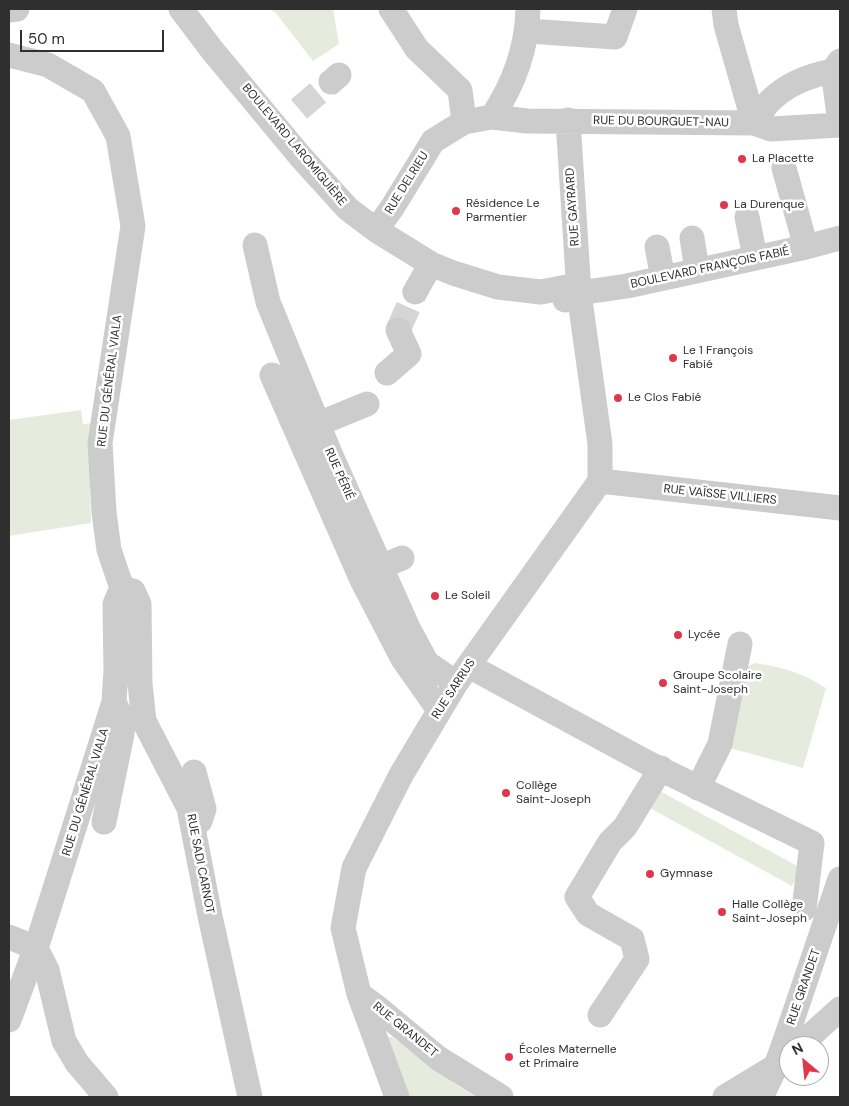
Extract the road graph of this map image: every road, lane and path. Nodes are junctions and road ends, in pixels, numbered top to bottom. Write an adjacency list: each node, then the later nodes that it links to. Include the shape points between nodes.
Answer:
1 (18, 9): 5 (street)
2 (391, 9): 12 (street, via 417,49 460,90)
3 (625, 9): 7 (street, via 616,37)
4 (724, 9): 14 (street, via 726,25)
5 (9, 10)
6 (176, 10): 16 (street, BOULEVARD LAROMIGUIÈRE, via 348,209)
7 (528, 20): 10 (street, via 524,50 506,97)
8 (9, 55): 36 (street, RUE DU GÉNÉRAL VIALA, via 48,65 92,91 118,136 132,226 100,443 109,550)
9 (837, 66): 13 (street); 14 (street, via 790,86 770,101)
10 (492, 117): 11 (street, RUE DU BOURGUET-NAU, via 528,127); 12 (street, RUE DU BOURGUET-NAU)
11 (568, 120): 14 (street, RUE DU BOURGUET-NAU); 27 (street, RUE GAYRARD)
12 (464, 122): 16 (street, RUE DELRIEU, via 433,141)
13 (840, 124): 14 (street, RUE DU BOURGUET-NAU)
14 (772, 143): 21 (street)
15 (747, 218): 22 (street)
16 (376, 230): 23 (street, BOULEVARD LAROMIGUIÈRE)
17 (692, 238): 24 (street)
18 (840, 238): 21 (street, BOULEVARD FRANÇOIS FABIÉ)
19 (255, 245): 33 (street, RUE PÉRIÉ, via 268,302)
20 (657, 247): 25 (street)
21 (806, 247): 22 (street, BOULEVARD FRANÇOIS FABIÉ)
22 (755, 257): 24 (street, BOULEVARD FRANÇOIS FABIÉ)
23 (431, 264): 26 (street); 27 (street, BOULEVARD LAROMIGUIÈRE, via 498,287 541,292 572,286)
24 (697, 270): 25 (street, BOULEVARD FRANÇOIS FABIÉ)
25 (663, 278): 27 (street, BOULEVARD FRANÇOIS FABIÉ)
26 (415, 292)
27 (579, 293): 34 (street, via 600,444)
28 (398, 330): 30 (street, via 409,354)
29 (272, 374): 40 (street, via 362,580)
30 (387, 374)
31 (339, 404): 33 (street, via 330,408)
32 (367, 404): 33 (street)
33 (318, 424): 38 (street, RUE PÉRIÉ, via 391,563 409,630 427,663)
34 (600, 481): 35 (street, RUE VAÏSSE VILLIERS); 38 (street, RUE SARRUS)
35 (840, 508)
36 (122, 588): 39 (street, RUE DU GÉNÉRAL VIALA, via 115,604); 45 (street, RUE SADI CARNOT, via 133,591 139,604 144,721 189,808)
37 (740, 644): 43 (street, via 720,744)
38 (462, 675): 40 (street, RUE SARRUS); 41 (street, RUE PÉRIÉ)
39 (114, 702): 44 (street, via 122,721 122,734); 49 (street, RUE DU GÉNÉRAL VIALA)
40 (439, 723): 50 (street, RUE SARRUS, via 401,775 354,868 343,928)
41 (661, 768): 43 (street, RUE PÉRIÉ); 52 (street, via 577,897 588,914 632,939 637,959)
42 (194, 772): 45 (street, via 204,809)
43 (698, 788): 47 (street, RUE PÉRIÉ, via 812,843)
44 (104, 822)
45 (194, 834): 59 (street, RUE SADI CARNOT)
46 (840, 879): 54 (street, RUE GRANDET)
47 (804, 909)
48 (9, 937): 49 (street)
49 (36, 948): 53 (street, RUE DU GÉNÉRAL VIALA); 58 (street, via 47,970 64,1041 77,1063)
50 (359, 994): 60 (street, RUE SARRUS); 61 (street, RUE GRANDET, via 438,1058)
51 (840, 1009): 55 (street)
52 (600, 1015)
53 (9, 1020)
54 (794, 1036)
55 (808, 1036)
56 (779, 1059): 62 (street)
57 (779, 1068): 63 (street, RUE GRANDET)
58 (106, 1097)
59 (250, 1097)
60 (397, 1097)
61 (501, 1097)
62 (725, 1097)
63 (761, 1097)

